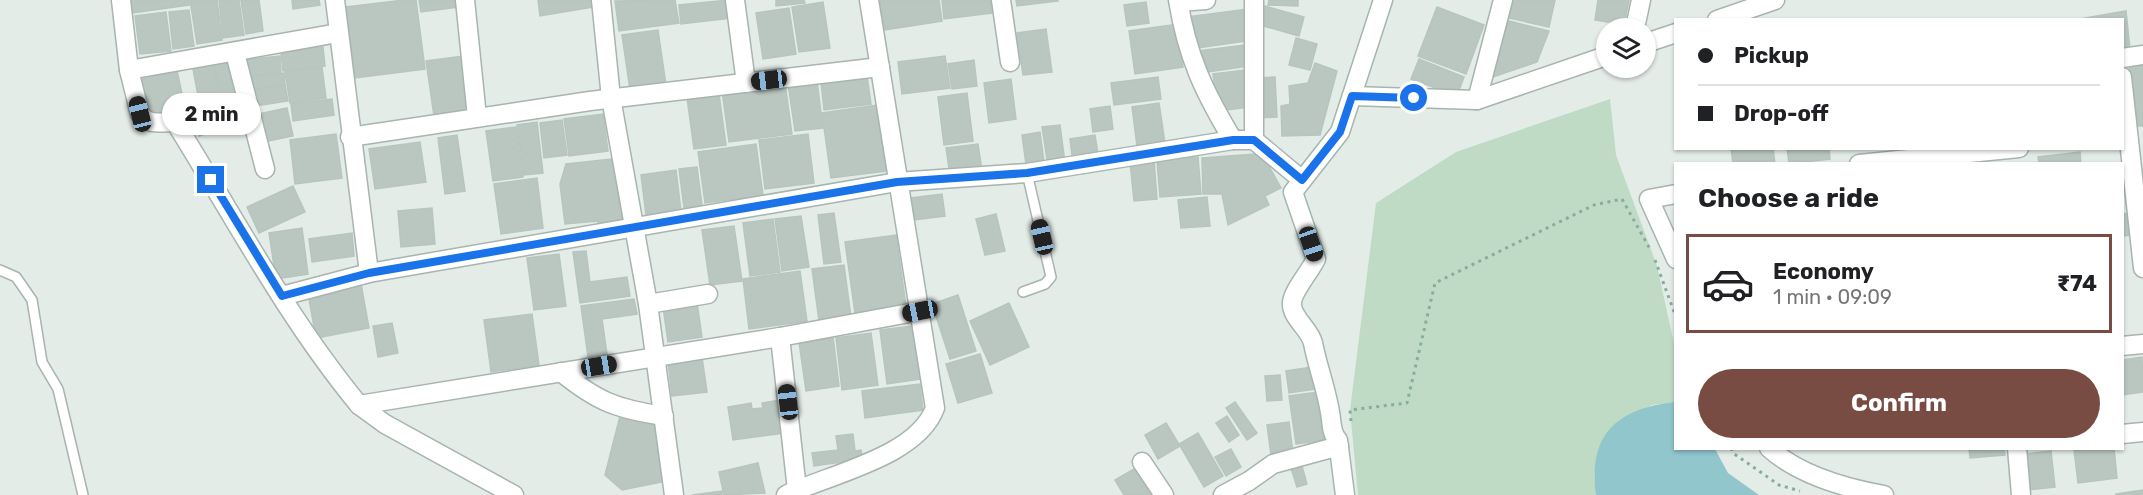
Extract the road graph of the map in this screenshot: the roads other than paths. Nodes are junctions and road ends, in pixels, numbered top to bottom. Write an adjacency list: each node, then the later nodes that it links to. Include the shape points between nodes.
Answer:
1 (122, 0): 27 (street)
2 (335, 0): 18 (street)
3 (465, 0): 33 (street)
4 (601, 0): 31 (street)
5 (735, 0): 28 (street)
6 (869, 0): 26 (street)
7 (1001, 0): 25 (street)
8 (1206, 0): 14 (street)
9 (1254, 0): 37 (street)
10 (1383, 0): 30 (street)
11 (1503, 0): 32 (street)
12 (1641, 0): 16 (street)
13 (1775, 0): 15 (street)
14 (1179, 1): 36 (street, via 1189,53 1209,100)
15 (1737, 7): 17 (street)
16 (1637, 18)
17 (1720, 18)
18 (338, 33): 21 (street); 34 (street)
19 (1674, 34): 20 (street)
20 (1656, 40)
21 (234, 53): 27 (street); 41 (street)
22 (2143, 55): 23 (street)
23 (2124, 58)
24 (1596, 59): 32 (street)
25 (1010, 62)
26 (879, 67): 28 (street); 44 (street)
27 (129, 70): 54 (street, via 144,120 175,122)
28 (746, 83): 31 (street)
29 (2124, 91): 35 (street)
30 (1352, 96): 32 (street); 43 (street, via 1340,132)
31 (611, 98): 33 (street); 46 (street)
32 (1477, 100)
33 (477, 117): 34 (street)
34 (351, 137): 51 (street)
35 (2131, 138): 47 (street)
36 (1233, 140): 37 (street); 42 (street)
37 (1254, 140): 43 (street)
38 (2008, 150): 39 (street)
39 (1982, 155): 40 (street)
40 (1866, 158)
41 (265, 169)
42 (1027, 173): 44 (street); 52 (lane, via 1051,277 1050,281)
43 (1302, 180): 66 (street, via 1293,192 1316,259 1292,303 1312,342 1334,436)
44 (897, 182): 46 (street); 56 (street)
45 (1674, 194): 48 (street, via 1649,199)
46 (636, 226): 51 (street); 55 (street)
47 (2135, 240): 49 (street)
48 (1674, 255)
49 (2143, 268)
50 (0, 270): 71 (lane, via 16,278 32,300 42,362 58,388)
51 (369, 273): 54 (street)
52 (1023, 292)
53 (708, 294): 55 (street)
54 (282, 296): 62 (street, via 331,371)
55 (648, 304): 60 (street)
56 (920, 311): 57 (street); 70 (street, via 935,408 930,422 898,447 869,462)
57 (780, 337): 60 (street); 70 (street)
58 (2143, 344): 59 (street)
59 (2124, 346)
60 (656, 357): 61 (street); 63 (street)
61 (561, 372): 62 (street); 63 (street, via 587,394 623,410)
62 (359, 405): 72 (street, via 385,424)
63 (664, 416): 73 (street)
64 (2143, 432): 65 (street)
65 (2124, 434)
66 (1343, 439): 75 (street, via 1273,464); 76 (street)
67 (1772, 450): 77 (street, via 1807,471 1854,490)
68 (2017, 450): 78 (street)
69 (1142, 462): 74 (street)
70 (792, 492)
71 (83, 495)
72 (514, 495)
73 (674, 495)
74 (1164, 495)
75 (1222, 495)
76 (1345, 495)
77 (1884, 495)
78 (2021, 495)

